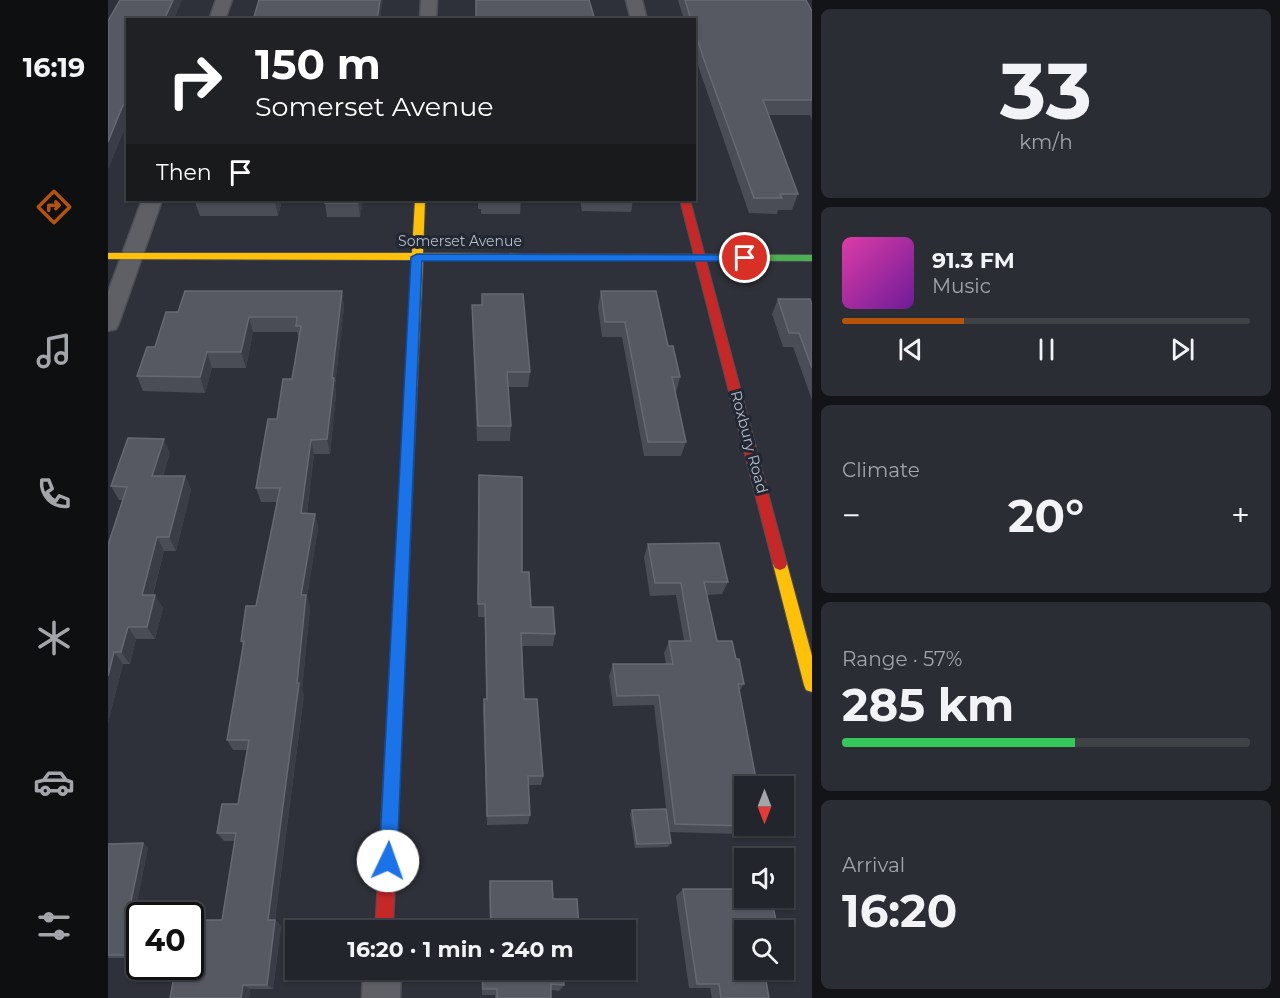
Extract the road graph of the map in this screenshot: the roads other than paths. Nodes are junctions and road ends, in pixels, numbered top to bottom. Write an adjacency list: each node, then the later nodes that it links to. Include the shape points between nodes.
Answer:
1 (224, 0): 4 (street)
2 (429, 0): 5 (street)
3 (634, 0): 6 (street)
4 (218, 18)
5 (428, 18)
6 (638, 18)
7 (152, 201): 11 (street)
8 (420, 201): 12 (street)
9 (685, 201): 13 (street, Roxbury Road)
10 (108, 256): 11 (street, Somerset Avenue)
11 (132, 256): 12 (street, Somerset Avenue); 15 (street)
12 (417, 257): 13 (street, Somerset Avenue); 17 (street)
13 (700, 258): 14 (street, Somerset Avenue); 16 (street, Roxbury Road)
14 (812, 258)
15 (108, 323)
16 (812, 685)
17 (384, 920)
18 (382, 980): 19 (street)
19 (381, 998)

